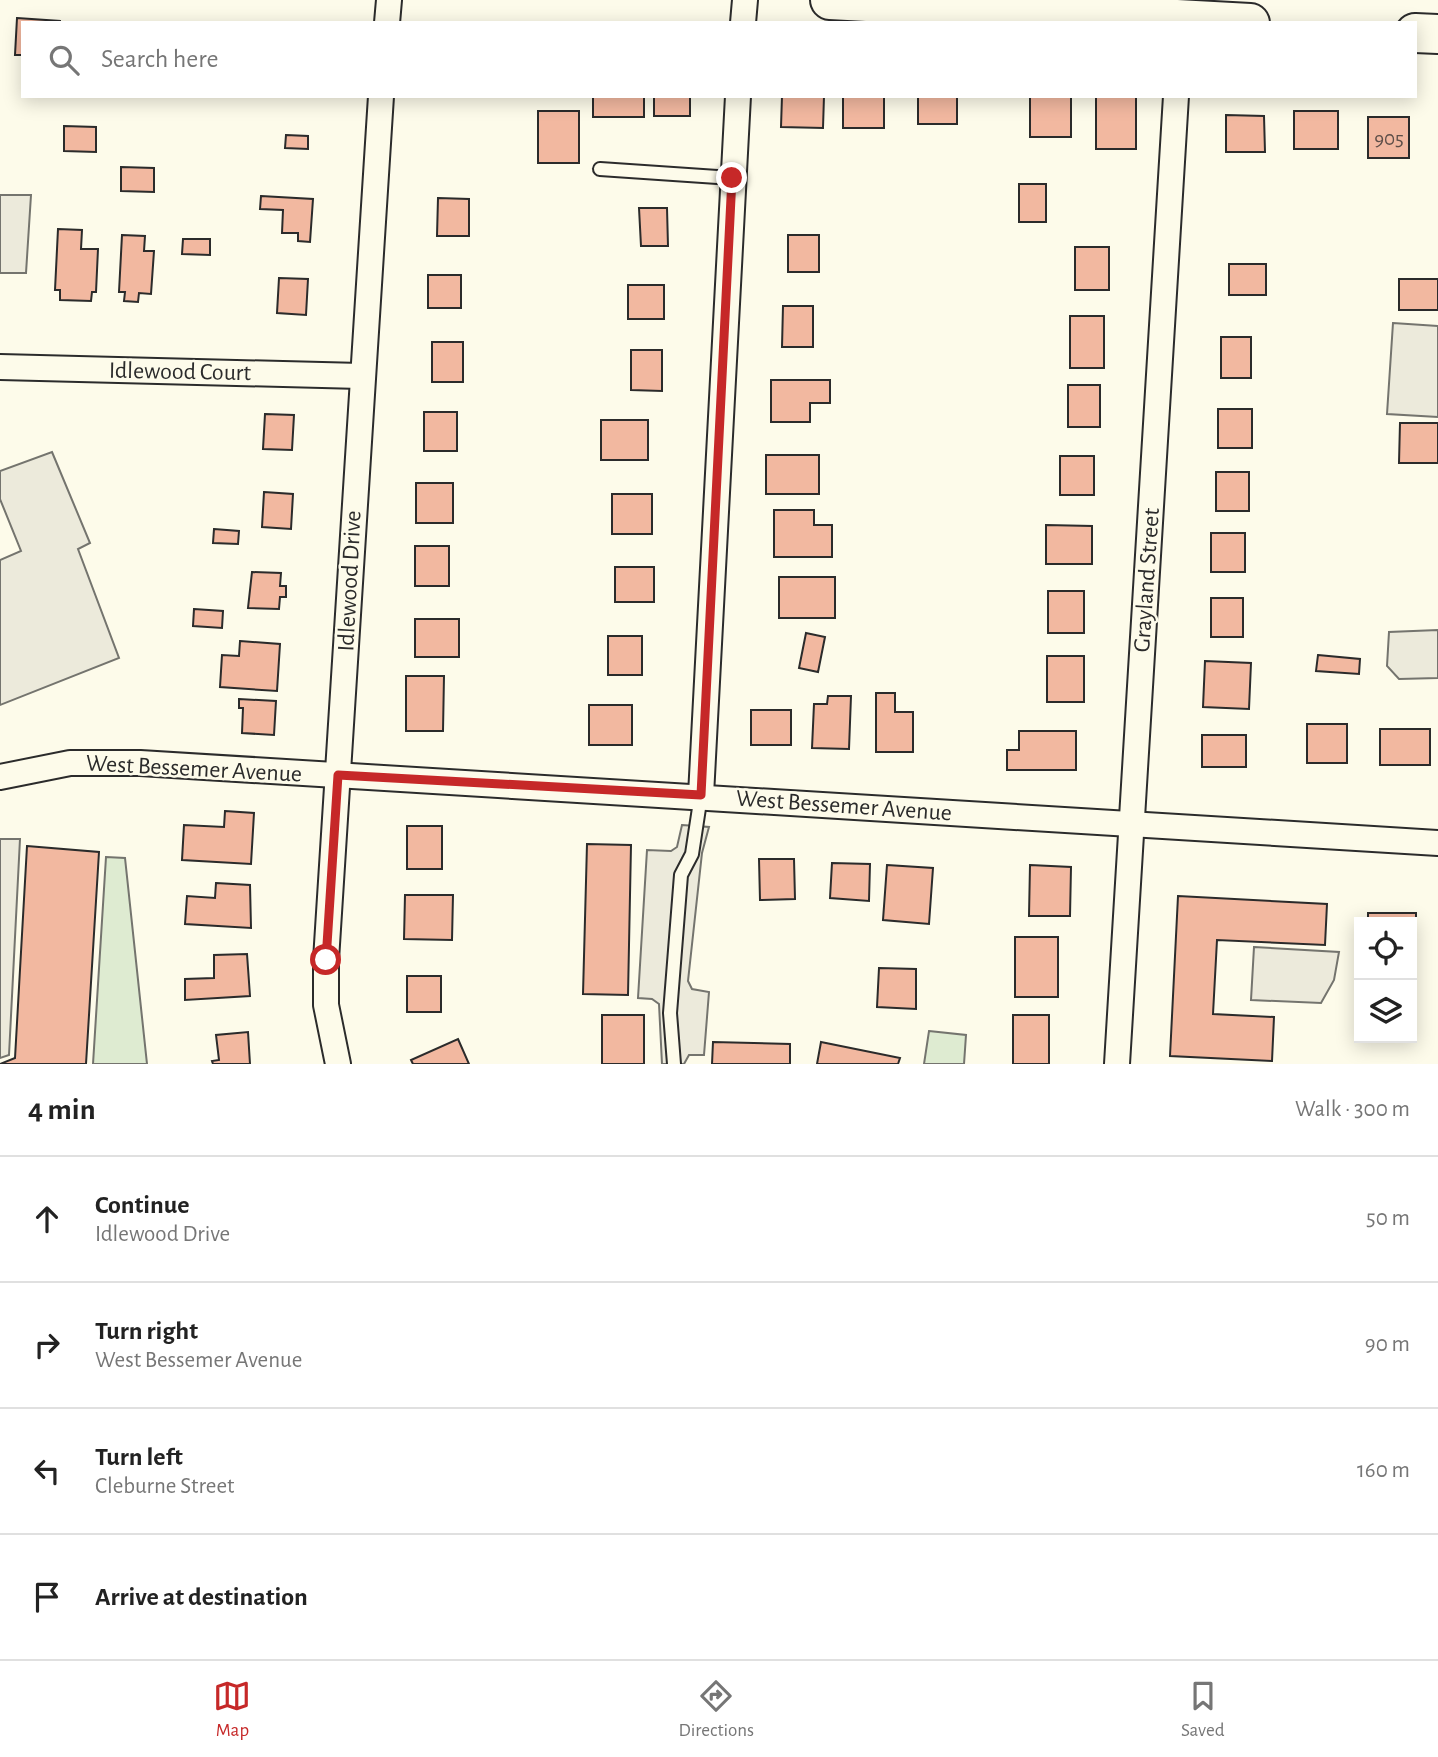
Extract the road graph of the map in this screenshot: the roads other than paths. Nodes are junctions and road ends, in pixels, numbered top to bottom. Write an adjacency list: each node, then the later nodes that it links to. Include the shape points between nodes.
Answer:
1 (389, 0): 6 (street)
2 (745, 0): 7 (street)
3 (830, 0): 5 (highway)
4 (1056, 0): 5 (highway)
5 (1015, 9): 8 (highway)
6 (387, 21)
7 (743, 21)
8 (1181, 21)
9 (1417, 33): 10 (highway)
10 (1438, 34)
11 (381, 98): 17 (street, Idlewood Drive)
12 (738, 98): 15 (street)
13 (1175, 98): 21 (street, Grayland Street)
14 (600, 170): 15 (lane)
15 (732, 178): 20 (street)
16 (0, 367): 17 (street, Idlewood Court)
17 (361, 376): 18 (street, Idlewood Drive)
18 (338, 775): 19 (street, West Bessemer Avenue, via 70,762); 20 (street, West Bessemer Avenue); 23 (street, Idlewood Drive, via 326,1005)
19 (0, 777)
20 (701, 795): 21 (street, West Bessemer Avenue); 24 (lane, via 692,854 681,875 670,1013)
21 (1131, 825): 22 (street, West Bessemer Avenue); 25 (street, Grayland Street)
22 (1438, 843)
23 (338, 1064)
24 (674, 1064)
25 (1117, 1064)

